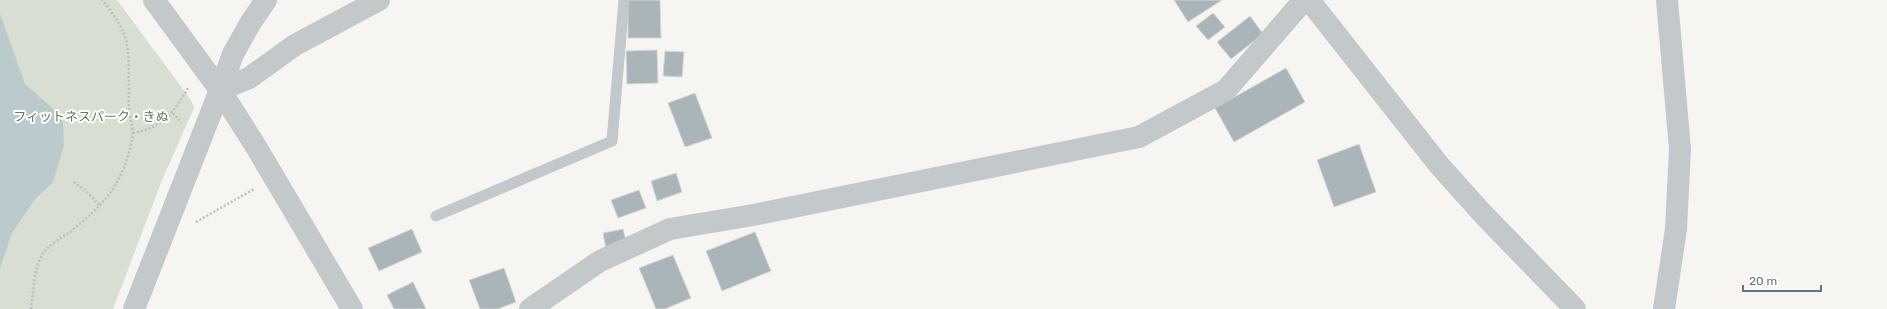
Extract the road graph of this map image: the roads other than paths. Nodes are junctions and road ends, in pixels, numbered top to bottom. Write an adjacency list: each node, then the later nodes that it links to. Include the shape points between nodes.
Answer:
1 (154, 0): 8 (street)
2 (266, 0): 8 (street, via 250,22 233,54)
3 (379, 0): 8 (street, via 295,45 248,78)
4 (624, 0): 9 (lane, via 612,141)
5 (1304, 0): 12 (street, via 1226,90 1139,137 670,229 600,261)
6 (1309, 0): 13 (street, via 1439,165)
7 (1666, 0): 14 (street, via 1680,149 1676,229)
8 (220, 90): 10 (street); 11 (street, via 269,167)
9 (436, 216)
10 (134, 309)
11 (352, 309)
12 (530, 309)
13 (1575, 309)
14 (1664, 309)

